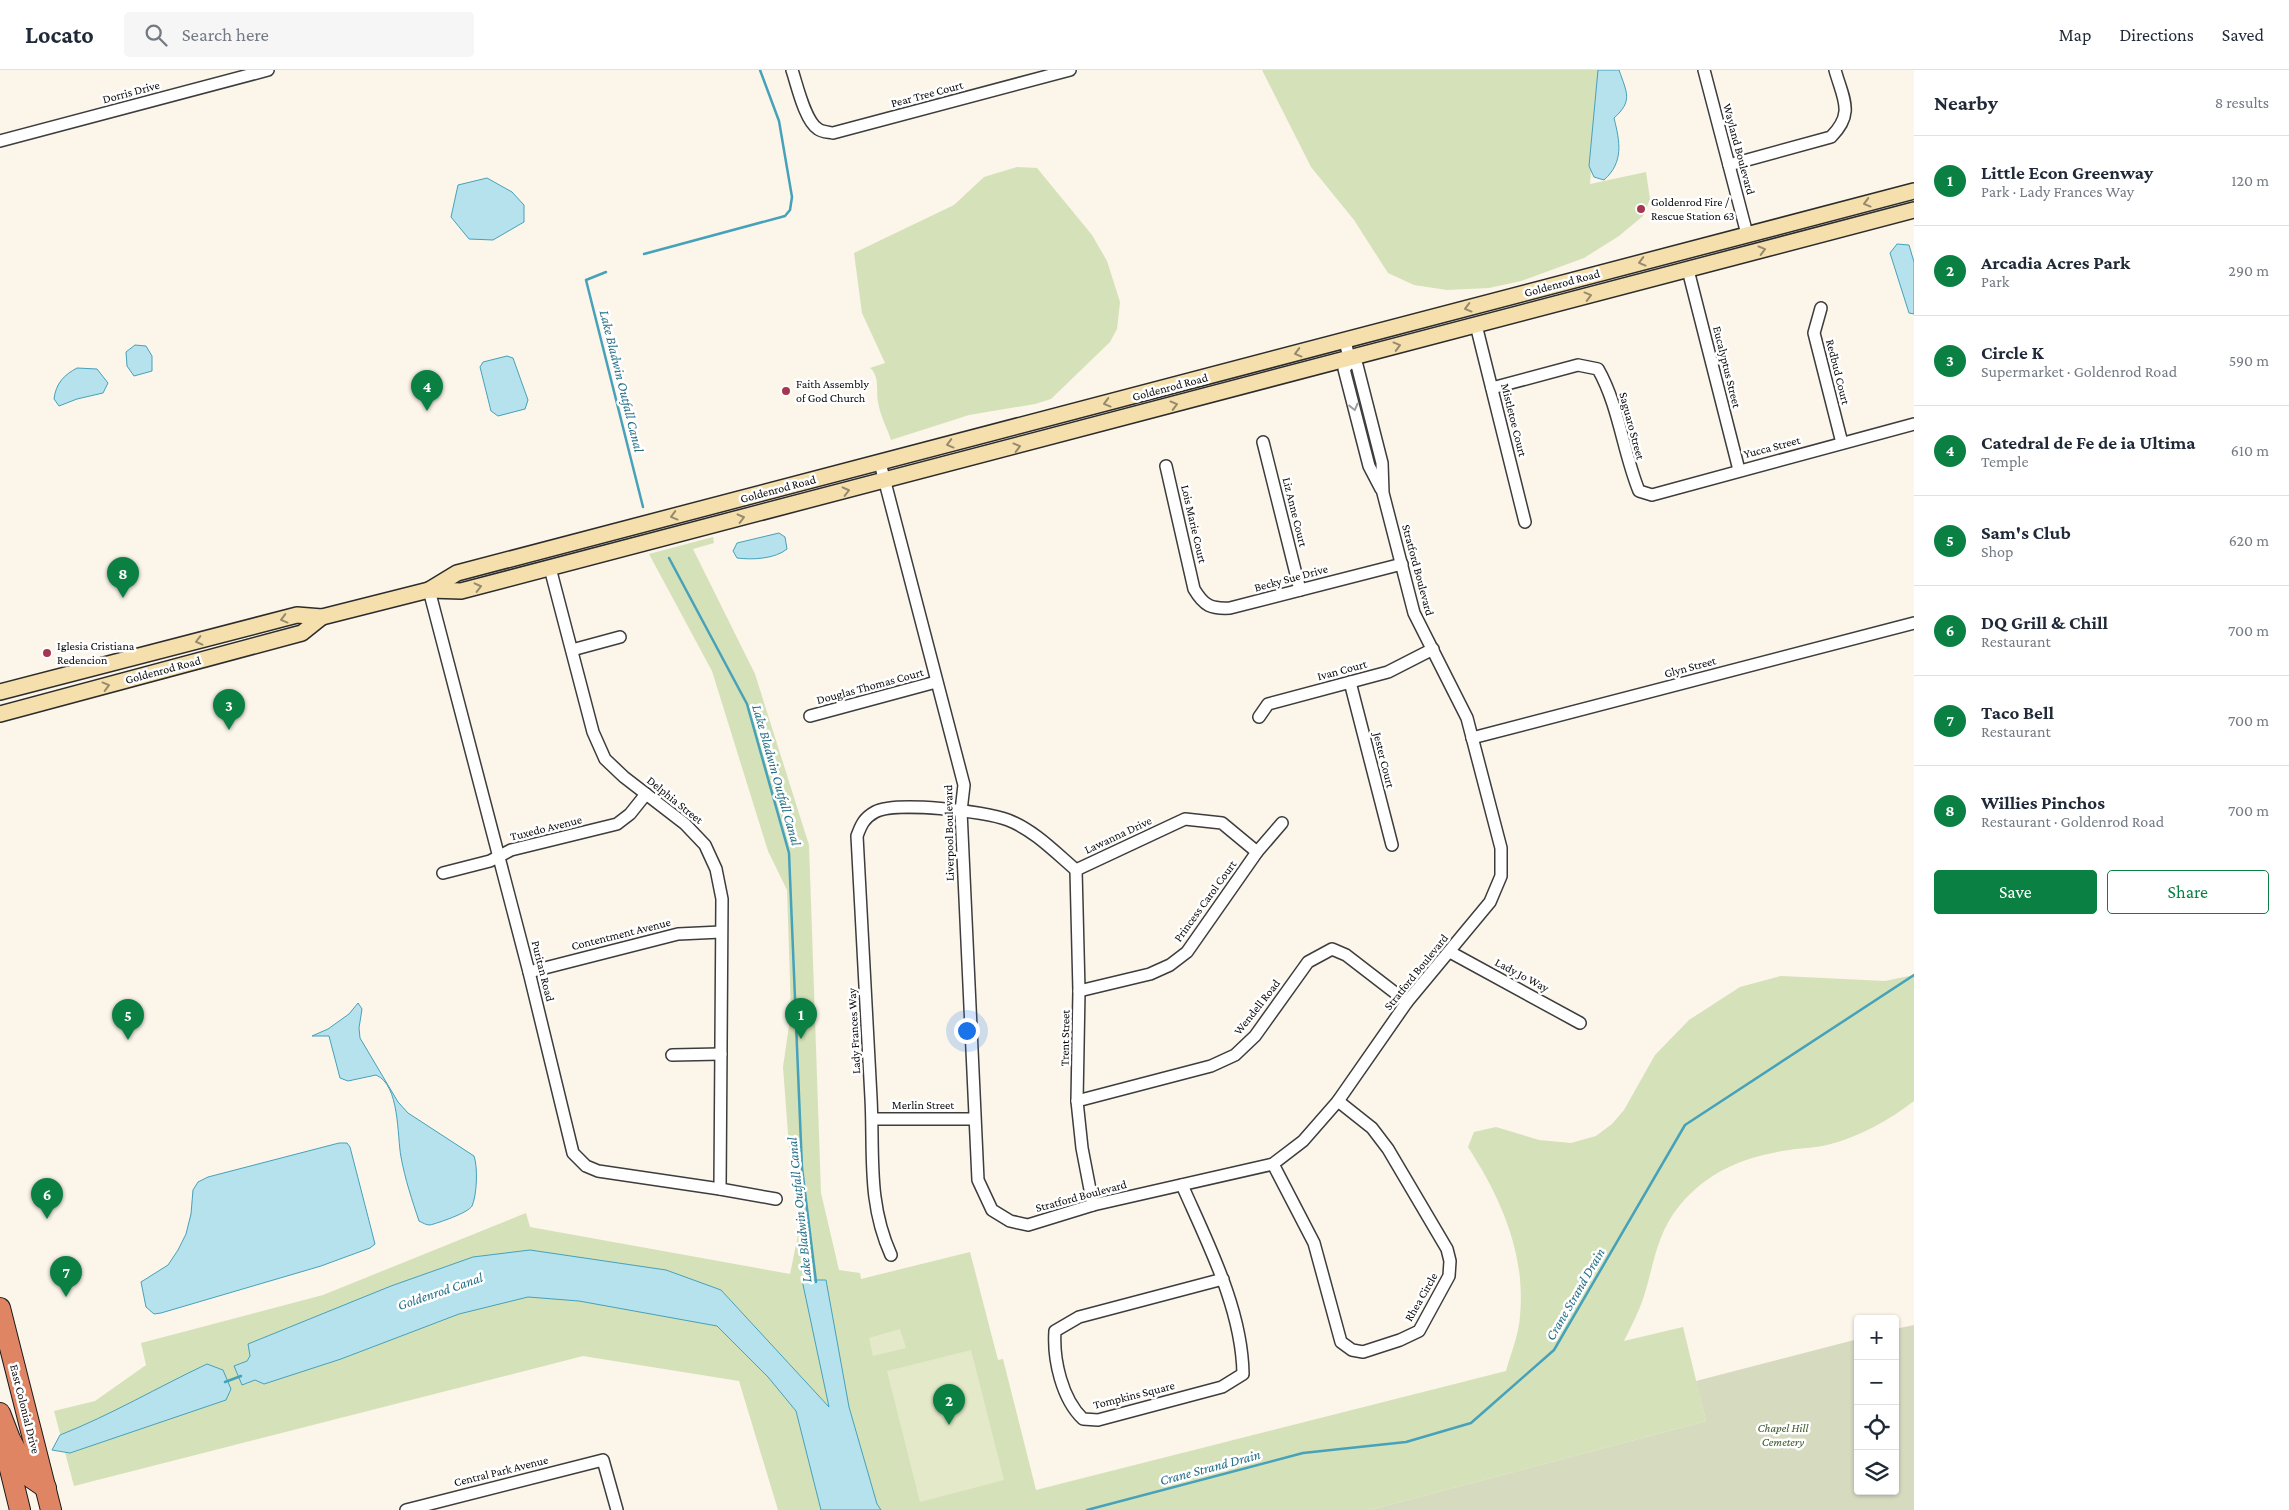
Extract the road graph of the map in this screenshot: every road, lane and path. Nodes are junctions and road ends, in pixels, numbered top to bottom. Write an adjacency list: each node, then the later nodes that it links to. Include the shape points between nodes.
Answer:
1 (268, 70): 6 (street, Dorris Drive)
2 (792, 70): 3 (street, Pear Tree Court, via 808,116 819,131 834,133)
3 (1070, 70)
4 (1704, 70): 8 (street, Wayland Boulevard)
5 (1835, 70): 8 (street, via 1846,115 1831,137)
6 (232, 75): 7 (street, Dorris Drive)
7 (0, 141)
8 (1729, 165): 11 (street, Wayland Boulevard)
9 (1914, 191): 11 (main road, Goldenrod Road, one-way to 11)
10 (1914, 210): 12 (main road, Goldenrod Road, one-way to 10)
11 (1748, 234): 13 (main road, via 1734,248 1668,265); 14 (main road, Goldenrod Road, one-way to 14)
12 (1688, 270): 13 (main road, Goldenrod Road); 25 (street, Eucalyptus Street)
13 (1649, 280): 16 (main road, Goldenrod Road, one-way to 13)
14 (1570, 281): 16 (main road, via 1555,294 1490,311); 17 (main road, Goldenrod Road, one-way to 17)
15 (1821, 308): 22 (street, Redbud Court, via 1814,332)
16 (1476, 325): 18 (main road, Goldenrod Road, one-way to 16); 19 (street, Mistletoe Court)
17 (1345, 341): 18 (street, Stratford Boulevard); 23 (main road, Goldenrod Road, one-way to 23)
18 (1350, 360): 26 (main road, Goldenrod Road, one-way to 18); 31 (street, Stratford Boulevard, via 1357,365 1380,454 1383,493)
19 (1492, 388): 27 (street, Saguaro Street, via 1578,365 1598,369 1607,385 1629,467); 29 (street, Mistletoe Court)
20 (1914, 424): 22 (street, Yucca Street)
21 (1262, 442): 35 (street, Liz Anne Court)
22 (1842, 443): 25 (street, Yucca Street)
23 (880, 463): 26 (street, Liverpool Boulevard); 28 (main road, Goldenrod Road)
24 (1166, 466): 33 (street, Lois Marie Court)
25 (1739, 470): 27 (street, Yucca Street, via 1652,496)
26 (885, 481): 30 (main road, Goldenrod Road, one-way to 26); 43 (street, Liverpool Boulevard)
27 (1639, 491)
28 (716, 506): 30 (main road, via 708,517); 34 (main road, Goldenrod Road, one-way to 34, via 457,573)
29 (1525, 522)
30 (677, 535): 32 (main road, Goldenrod Road)
31 (1402, 564): 35 (street, Becky Sue Drive); 39 (street, Stratford Boulevard, via 1414,613)
32 (550, 568): 34 (main road, Goldenrod Road, one-way to 32, via 461,591); 40 (street, Delphia Street)
33 (1194, 589): 35 (street, Becky Sue Drive, via 1201,600 1214,609)
34 (430, 590): 36 (main road, Goldenrod Road); 56 (street, Puritan Road)
35 (1300, 590)
36 (322, 617): 41 (main road, Goldenrod Road, one-way to 41, via 297,616); 42 (main road, Goldenrod Road, via 302,633)
37 (1914, 623): 49 (street, Glyn Street)
38 (620, 637): 40 (street)
39 (1433, 649): 44 (street, Ivan Court, via 1388,672); 49 (street, Stratford Boulevard, via 1460,702)
40 (572, 650): 50 (street, Delphia Street, via 593,732 605,759)
41 (140, 656): 42 (street); 45 (main road, Goldenrod Road)
42 (145, 675): 46 (main road, Goldenrod Road, one-way to 42)
43 (936, 682): 47 (street, Douglas Thomas Court); 51 (street, Liverpool Boulevard, via 964,785)
44 (1350, 682): 48 (street, Ivan Court, via 1268,704); 54 (street, Jester Court)
45 (0, 692)
46 (0, 714)
47 (810, 716)
48 (1259, 717)
49 (1472, 738): 60 (street, Stratford Boulevard, via 1501,848 1501,876 1490,902)
50 (646, 794): 56 (street, Tuxedo Avenue, via 617,824 510,850); 59 (street, Delphia Street, via 706,845 716,869 722,899)
51 (961, 811): 52 (street, Lawanna Drive, via 898,807); 57 (street, Lawanna Drive, via 1007,820 1026,829); 70 (street, Liverpool Boulevard)
52 (876, 812): 69 (street, Lady Frances Way, via 863,820 857,836)
53 (1282, 823): 55 (street, Princess Carol Court)
54 (1392, 845)
55 (1257, 852): 57 (street, Lawanna Drive, via 1222,823 1185,819); 62 (street, Princess Carol Court, via 1187,952 1150,974)
56 (499, 856): 58 (street, Tuxedo Avenue); 61 (street, Puritan Road)
57 (1076, 870): 62 (street, Trent Street)
58 (443, 873)
59 (721, 932): 61 (street, Contentment Avenue, via 678,934); 65 (street, Delphia Street)
60 (1450, 952): 63 (street, Stratford Boulevard); 64 (street, Lady Jo Way)
61 (529, 972): 73 (street, Puritan Road, via 573,1153 586,1166 598,1171)
62 (1079, 991): 67 (street, Trent Street)
63 (1407, 1002): 67 (street, Wendell Road, via 1346,955 1332,949 1308,962 1255,1036 1235,1055 1211,1066); 68 (street, Stratford Boulevard)
64 (1580, 1023)
65 (721, 1054): 66 (street); 73 (street, Delphia Street)
66 (672, 1055)
67 (1077, 1101): 75 (street, Trent Street)
68 (1338, 1101): 71 (street, Stratford Boulevard, via 1302,1141); 71 (street, Rhea Circle, via 1372,1128 1388,1149 1448,1250 1449,1276 1419,1331 1363,1352 1352,1350 1341,1342 1314,1244)
69 (872, 1119): 70 (street, Merlin Street); 77 (street, Lady Frances Way, via 872,1182 884,1240)
70 (974, 1119): 76 (street, Liverpool Boulevard, via 978,1180)
71 (1273, 1164): 72 (street, Stratford Boulevard)
72 (1182, 1185): 75 (street, Stratford Boulevard); 78 (street, Tompkins Square)
73 (720, 1189): 74 (street, Puritan Road)
74 (776, 1199)
75 (1093, 1205): 76 (street, Stratford Boulevard, via 1028,1225 1010,1221)
76 (992, 1210)
77 (891, 1255)
78 (1223, 1279): 78 (street, Tompkins Square, via 1242,1352 1242,1374 1222,1387 1098,1420 1083,1419 1074,1411 1060,1376 1054,1348 1055,1331 1078,1317)
79 (0, 1308): 82 (highway, East Colonial Drive)
80 (0, 1413): 82 (highway, via 30,1478)
81 (0, 1428): 83 (highway)
82 (46, 1488): 84 (highway, East Colonial Drive)
83 (24, 1508)
84 (51, 1510)
85 (406, 1510): 86 (street, Central Park Avenue, via 603,1460)
86 (617, 1510)

